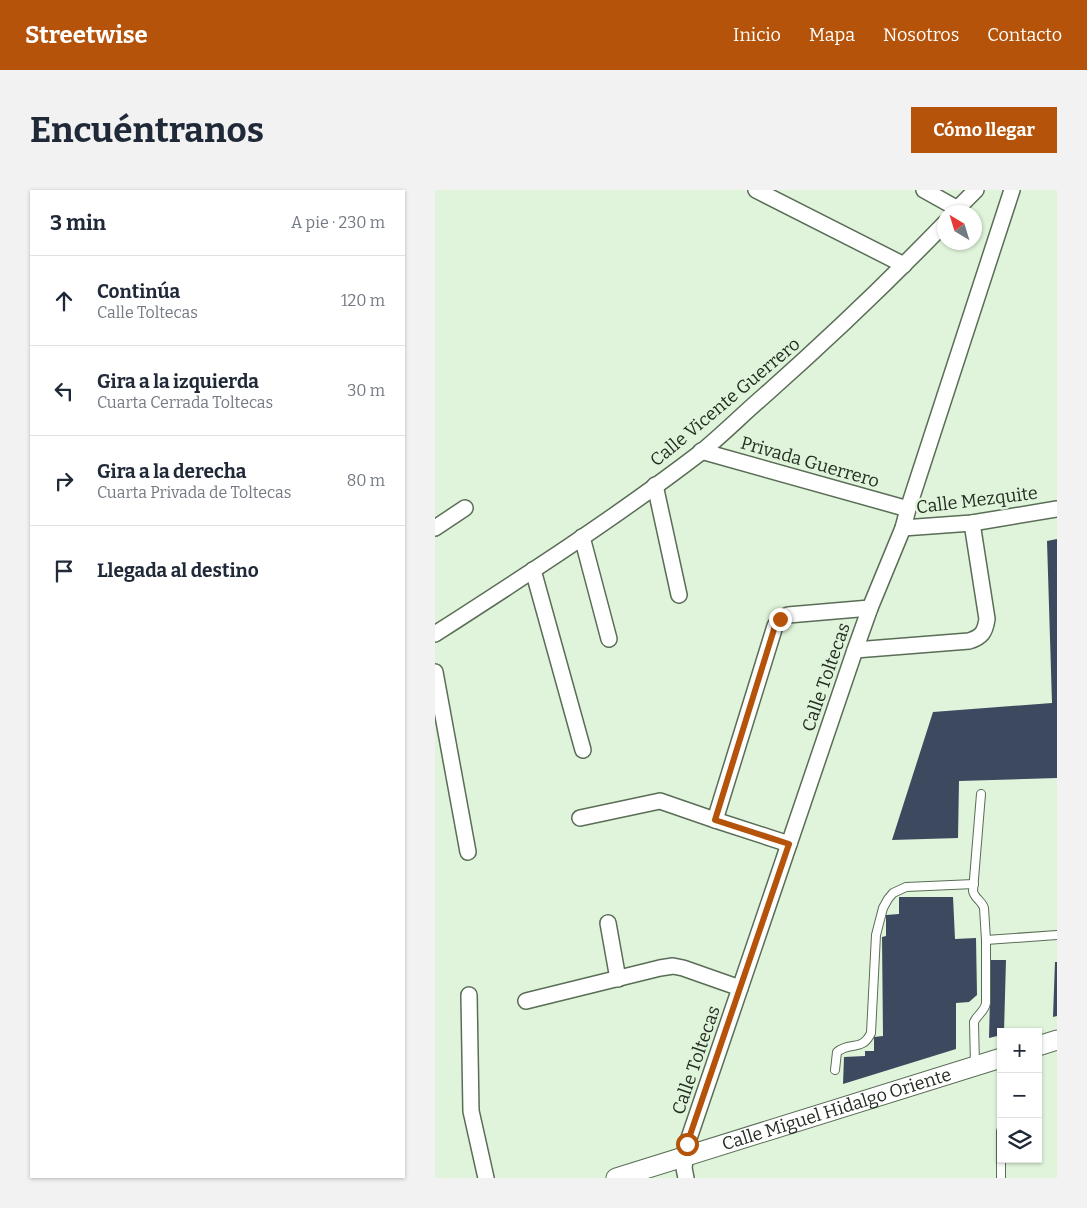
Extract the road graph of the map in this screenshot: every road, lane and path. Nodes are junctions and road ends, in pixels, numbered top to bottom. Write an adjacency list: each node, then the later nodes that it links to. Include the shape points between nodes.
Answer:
1 (756, 190): 8 (street)
2 (924, 190): 5 (street)
3 (976, 190): 6 (street)
4 (1012, 190): 12 (street, Calle Toltecas)
5 (949, 205)
6 (962, 205)
7 (937, 231): 8 (street, Calle Vicente Guerrero)
8 (904, 265): 9 (street, Calle Vicente Guerrero)
9 (701, 451): 10 (street, Calle Vicente Guerrero); 12 (street, Privada Guerrero)
10 (655, 485): 17 (street, Calle Vicente Guerrero); 19 (street)
11 (465, 508): 15 (street)
12 (908, 509): 16 (street, Calle Toltecas)
13 (1057, 509): 14 (street, Calle Mezquite)
14 (972, 523): 16 (street, Calle Mezquite); 23 (street, via 987,619 983,632 969,641)
15 (435, 528)
16 (903, 528): 20 (street, Calle Toltecas)
17 (581, 537): 18 (street, Calle Vicente Guerrero); 22 (street)
18 (533, 570): 21 (street, Calle Vicente Guerrero); 25 (street)
19 (679, 595)
20 (870, 608): 23 (street, Calle Toltecas); 28 (street, via 788,615 780,619 775,626)
21 (435, 634)
22 (609, 638)
23 (855, 650): 29 (street, Calle Toltecas)
24 (435, 672): 30 (street)
25 (583, 750)
26 (981, 794): 31 (lane)
27 (580, 818): 28 (street, via 659,801)
28 (715, 820): 29 (street)
29 (789, 844): 36 (street, Calle Toltecas)
30 (468, 852)
31 (974, 884): 34 (lane, via 973,893 984,908); 43 (lane, via 906,887 888,899 876,935 871,1032 859,1045 837,1052)
32 (608, 923): 35 (street)
33 (1057, 935): 34 (lane)
34 (986, 940): 42 (lane, via 986,1003 975,1022)
35 (618, 979): 36 (street, via 673,966); 38 (street)
36 (740, 988): 44 (street, Calle Toltecas)
37 (469, 995): 46 (street, via 471,1111)
38 (526, 1001)
39 (1057, 1040): 40 (street)
40 (1042, 1045)
41 (997, 1059): 42 (street, Calle Miguel Hidalgo Oriente)
42 (975, 1066): 44 (street, Calle Miguel Hidalgo Oriente)
43 (835, 1070)
44 (685, 1156): 47 (street, Calle Miguel Hidalgo Oriente); 48 (street, Calle Toltecas)
45 (1001, 1163): 49 (lane)
46 (486, 1178)
47 (616, 1178)
48 (686, 1178)
49 (1001, 1178)

